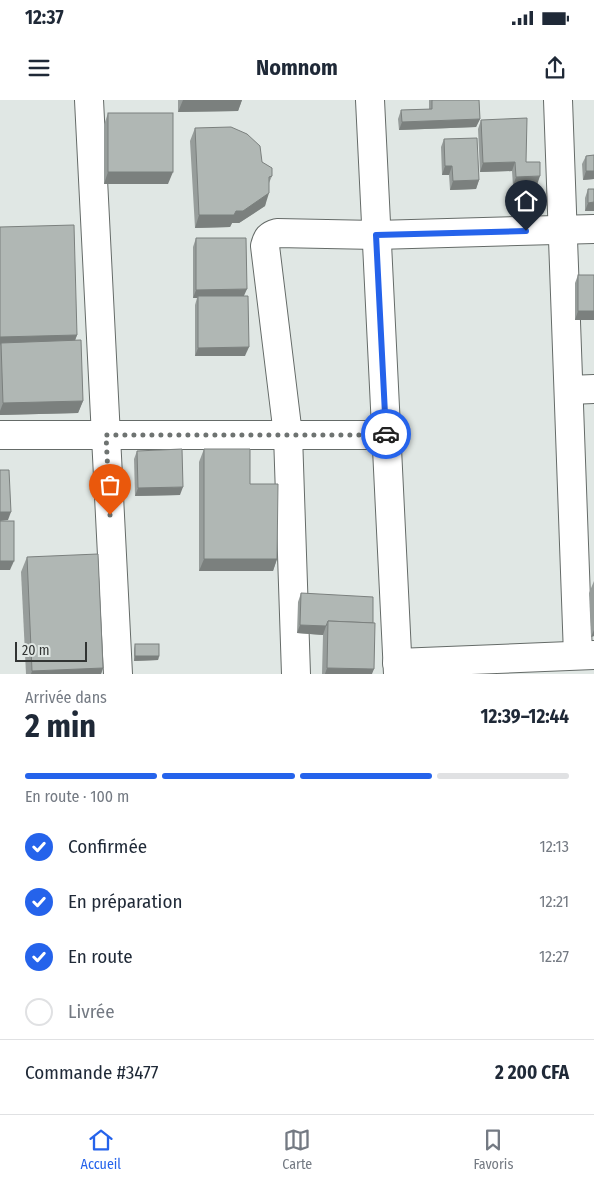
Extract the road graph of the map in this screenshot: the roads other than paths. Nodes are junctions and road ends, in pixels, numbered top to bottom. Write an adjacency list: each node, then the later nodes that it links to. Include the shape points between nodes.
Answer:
1 (89, 100): 9 (street)
2 (370, 100): 6 (street)
3 (558, 100): 5 (street)
4 (594, 229): 5 (street)
5 (563, 230): 6 (street); 7 (street)
6 (376, 235): 10 (street, via 277,233 267,238 265,246); 11 (street)
7 (581, 390): 12 (street)
8 (0, 435): 9 (street)
9 (106, 435): 10 (street); 14 (street)
10 (288, 435): 11 (street); 15 (street)
11 (386, 435): 13 (street)
12 (586, 655): 13 (street)
13 (398, 669)
14 (118, 674)
15 (296, 674)

